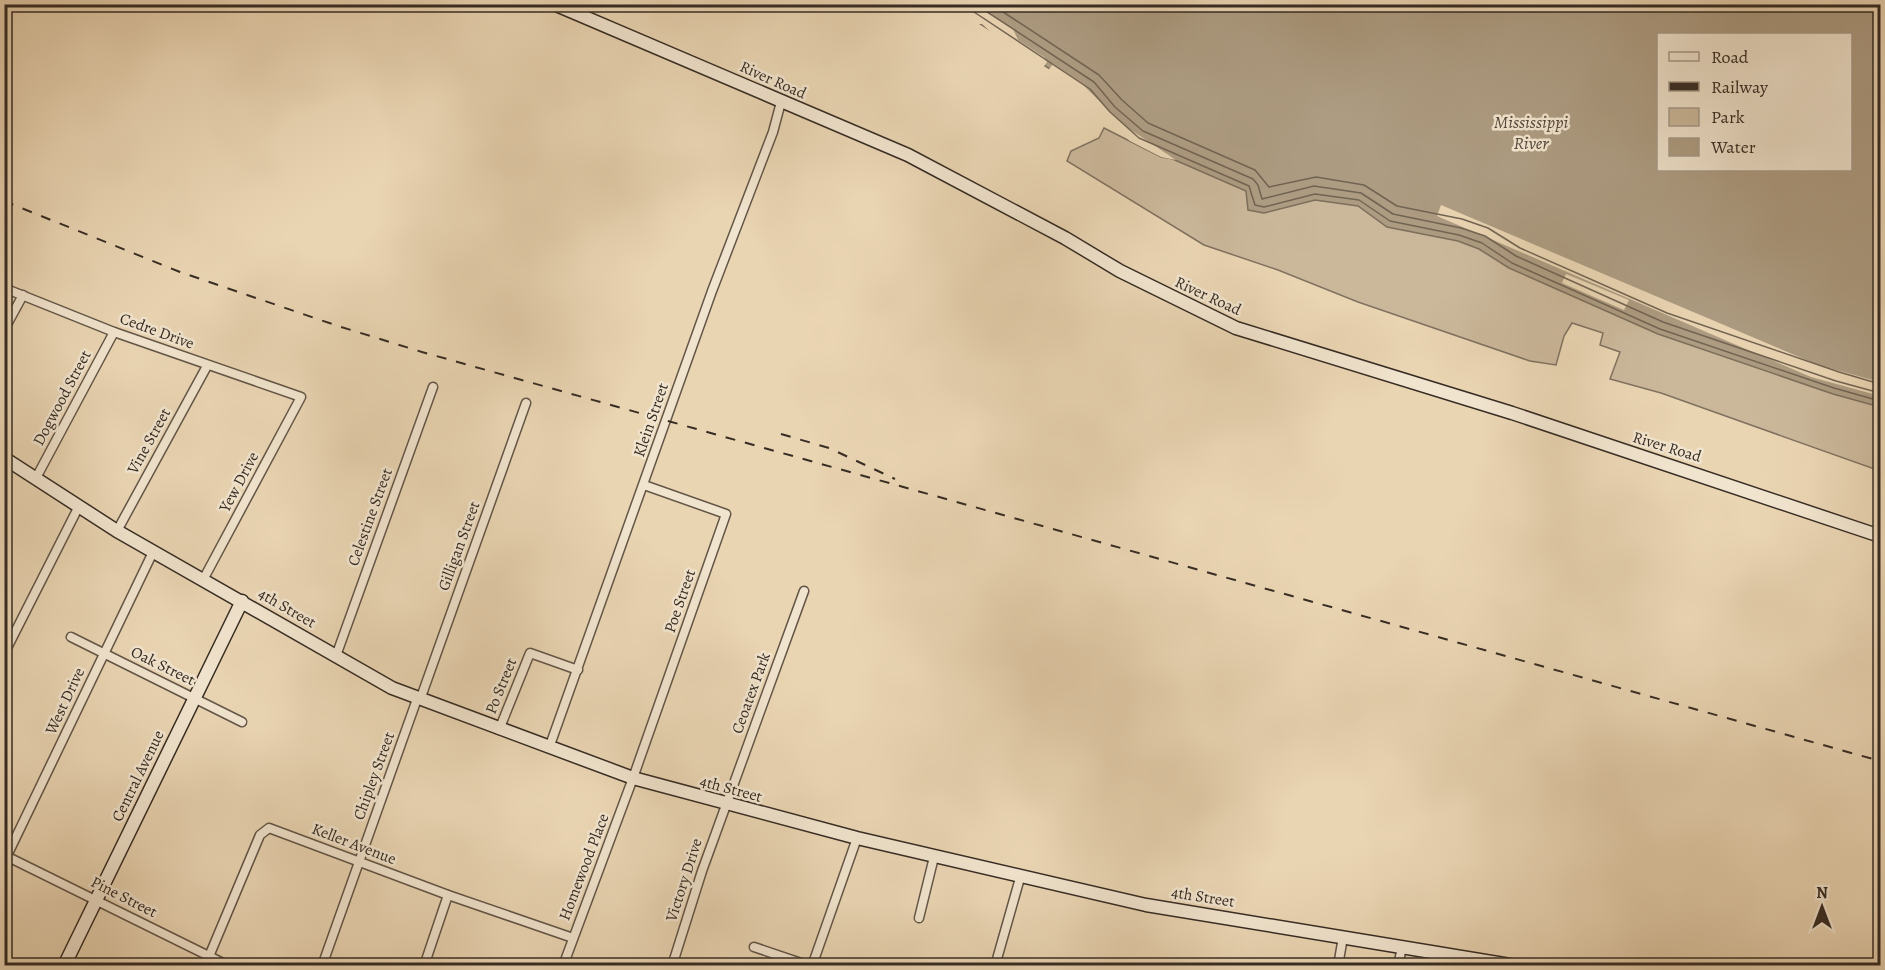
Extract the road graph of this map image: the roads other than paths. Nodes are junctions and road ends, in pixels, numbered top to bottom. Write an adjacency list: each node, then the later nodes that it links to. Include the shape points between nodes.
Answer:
1 (554, 4): 2 (main road, River Road)
2 (781, 102): 14 (street, Klein Street); 17 (main road, River Road, via 908,155 1120,271 1236,328 1512,413)
3 (4, 288): 4 (street, Cedre Drive)
4 (23, 295): 5 (street); 6 (street, Cedre Drive)
5 (4, 330)
6 (114, 332): 7 (street, Cedre Drive); 13 (street, Dogwood Street)
7 (207, 366): 9 (street, Cedre Drive); 16 (street, Vine Street)
8 (433, 387): 25 (street, Celestine Street)
9 (301, 398): 19 (street, Yew Drive)
10 (526, 403): 28 (street, Gilligan Street)
11 (8, 460): 12 (street); 13 (main road, 4th Street)
12 (4, 475)
13 (36, 478): 15 (main road, 4th Street)
14 (644, 485): 26 (street, Klein Street); 32 (street, Poe Street, via 726,514)
15 (79, 506): 16 (main road, 4th Street); 23 (street)
16 (117, 531): 18 (main road, 4th Street)
17 (1881, 536)
18 (153, 552): 19 (main road, 4th Street); 24 (street, West Drive)
19 (203, 580): 21 (main road, 4th Street)
20 (804, 591): 33 (street, Ceoatex Park)
21 (242, 601): 25 (main road, 4th Street); 27 (main road, Central Avenue)
22 (71, 637): 24 (street, Oak Street)
23 (4, 654)
24 (104, 654): 27 (street, Oak Street); 36 (street, West Drive)
25 (336, 656): 28 (main road, 4th Street)
26 (578, 670): 30 (street, Po Street, via 530,653); 31 (street, Klein Street)
27 (195, 698): 29 (street, Oak Street); 40 (main road, Central Avenue)
28 (418, 699): 30 (main road, 4th Street); 37 (street, Chipley Street)
29 (242, 722)
30 (499, 730): 31 (main road, 4th Street)
31 (549, 748): 32 (main road, 4th Street)
32 (633, 778): 33 (main road, 4th Street); 43 (street, Homewood Place)
33 (726, 804): 34 (main road, 4th Street); 54 (street, Victory Drive)
34 (857, 838): 35 (main road, 4th Street); 55 (street)
35 (934, 856): 38 (main road, 4th Street); 41 (street)
36 (5, 858): 40 (street, Pine Street)
37 (359, 862): 39 (street, Keller Avenue); 46 (street, Keller Avenue, via 276,829 264,830); 51 (street, Chipley Street)
38 (1020, 878): 42 (main road, 4th Street, via 1146,905); 56 (street)
39 (448, 895): 43 (street, Keller Avenue); 52 (street)
40 (96, 900): 46 (street, Pine Street); 48 (main road, Central Avenue)
41 (919, 918)
42 (1343, 937): 45 (main road, 4th Street); 57 (street)
43 (573, 938): 53 (street, Homewood Place)
44 (754, 947): 55 (street)
45 (1402, 947): 47 (main road, 4th Street); 58 (street)
46 (208, 957): 49 (street, Keller Avenue); 50 (street, Pine Street)
47 (1515, 965)
48 (64, 966)
49 (205, 966)
50 (230, 966)
51 (322, 966)
52 (424, 966)
53 (563, 966)
54 (672, 966)
55 (811, 966)
56 (995, 966)
57 (1338, 966)
58 (1398, 966)

